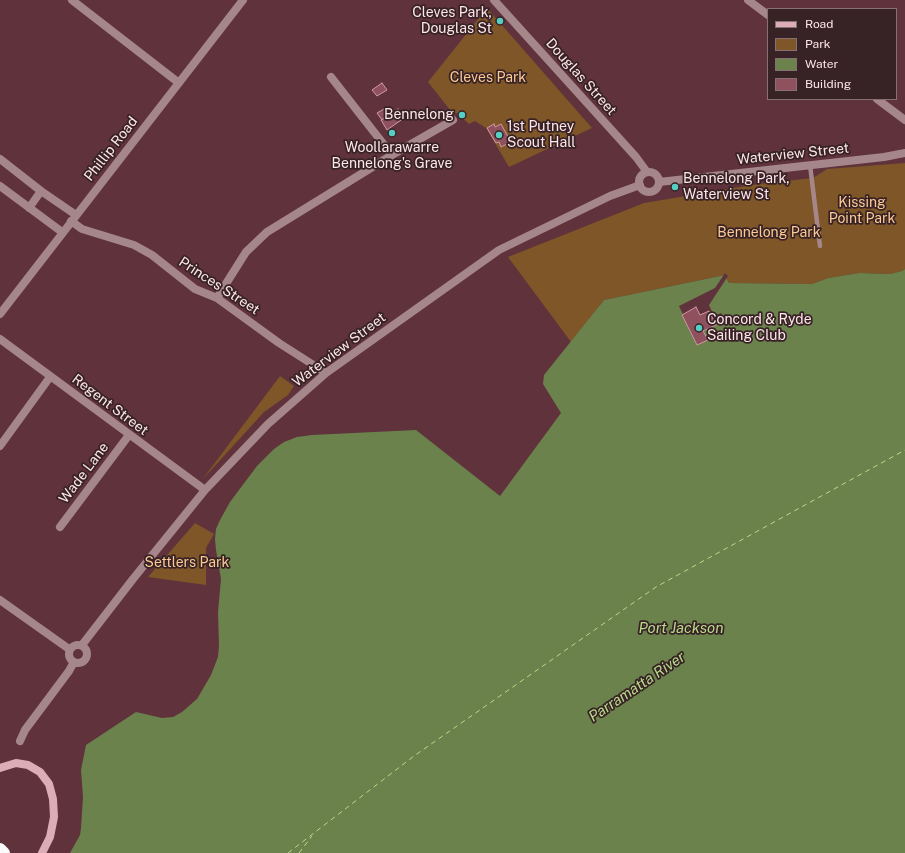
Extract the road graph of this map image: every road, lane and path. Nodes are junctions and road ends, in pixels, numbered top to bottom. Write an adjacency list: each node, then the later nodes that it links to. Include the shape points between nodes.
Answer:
1 (72, 0): 7 (street)
2 (243, 0): 7 (street, Phillip Road)
3 (494, 0): 15 (street, Douglas Street)
4 (748, 0): 5 (street)
5 (767, 14)
6 (332, 77): 12 (street)
7 (179, 83): 21 (street, Phillip Road)
8 (878, 100): 10 (street)
9 (453, 120): 12 (street)
10 (905, 120)
11 (905, 153): 14 (street, Waterview Street)
12 (392, 155): 24 (street, via 267,232 246,252)
13 (0, 159): 19 (street, Princes Street)
14 (810, 165): 16 (street, Waterview Street); 23 (lane)
15 (647, 172): 16 (street, via 656,174); 17 (street, via 640,179)
16 (659, 182): 17 (street, via 655,190 649,192)
17 (640, 185): 27 (street, Waterview Street, via 610,196 498,250)
18 (0, 186): 20 (street)
19 (41, 191): 20 (street); 21 (street, Princes Street)
20 (29, 208): 22 (street)
21 (73, 218): 22 (street, Phillip Road); 24 (street, Princes Street, via 82,228 134,245 152,255 195,289)
22 (62, 232): 25 (street, Phillip Road)
23 (820, 246)
24 (217, 298): 27 (street, Princes Street)
25 (0, 314)
26 (0, 339): 28 (street, Regent Street)
27 (326, 373): 31 (street, Waterview Street, via 268,424)
28 (50, 377): 29 (street, Regent Street); 30 (street)
29 (129, 435): 31 (street, Regent Street); 32 (street, Wade Lane)
30 (0, 446)
31 (205, 490): 34 (street, Waterview Street)
32 (60, 527)
33 (0, 600): 35 (street)
34 (82, 645): 35 (street); 36 (street, via 88,651 88,656 80,662)
35 (69, 649): 36 (street, via 68,656)
36 (74, 662): 37 (street, via 25,730)
37 (20, 741)
38 (0, 768): 41 (main road, via 16,763 28,765 40,772 49,784 54,817 50,837)
39 (0, 849): 40 (highway)
40 (4, 853)
41 (42, 853)

